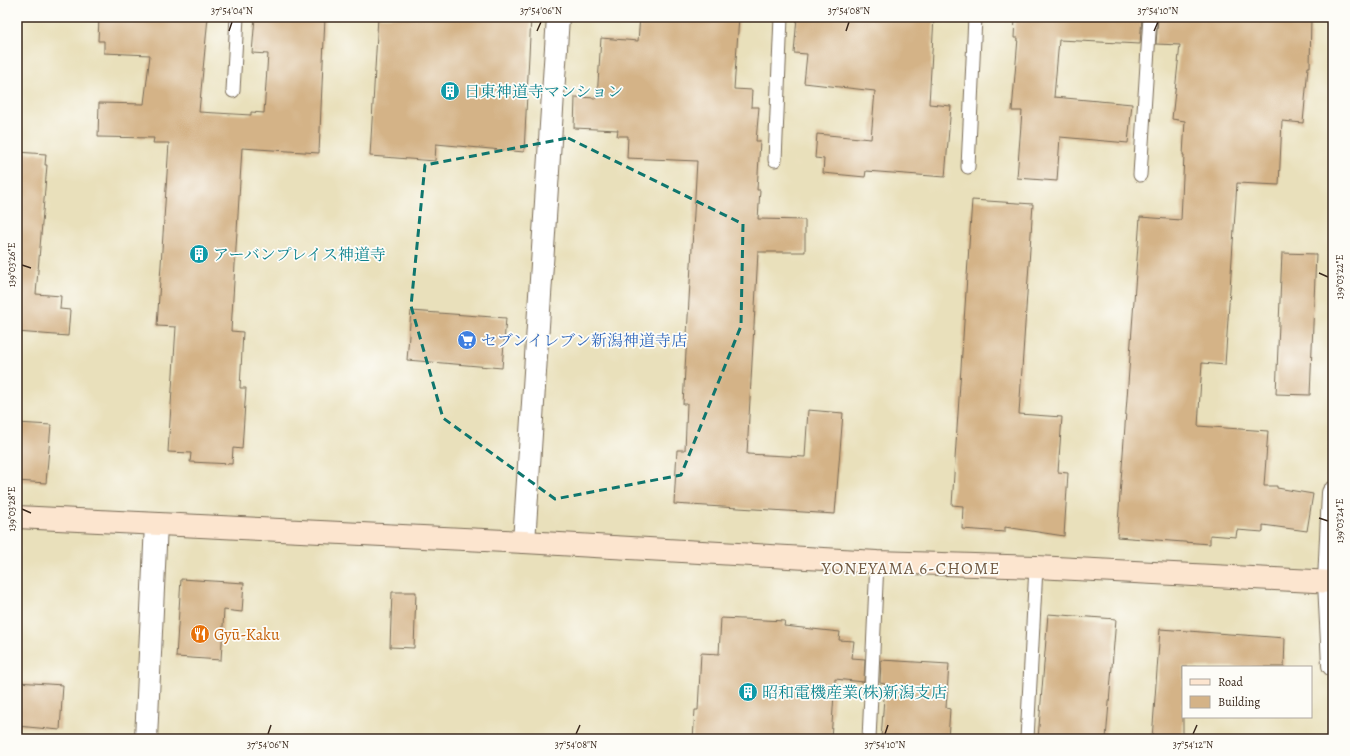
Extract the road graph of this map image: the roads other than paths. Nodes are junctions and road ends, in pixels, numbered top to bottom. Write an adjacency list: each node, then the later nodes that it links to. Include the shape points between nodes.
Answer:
1 (237, 17): 6 (lane)
2 (558, 17): 13 (street)
3 (781, 17): 7 (lane)
4 (975, 17): 8 (lane)
5 (1150, 17): 9 (lane)
6 (233, 91)
7 (775, 160)
8 (968, 167)
9 (1140, 175)
10 (1333, 493): 16 (street)
11 (17, 517): 12 (street)
12 (156, 524): 13 (street); 18 (street)
13 (524, 542): 14 (street)
14 (877, 562): 15 (street); 19 (lane)
15 (1036, 567): 16 (street); 20 (lane)
16 (1331, 582): 17 (street)
17 (1333, 665)
18 (146, 739)
19 (869, 739)
20 (1027, 739)

